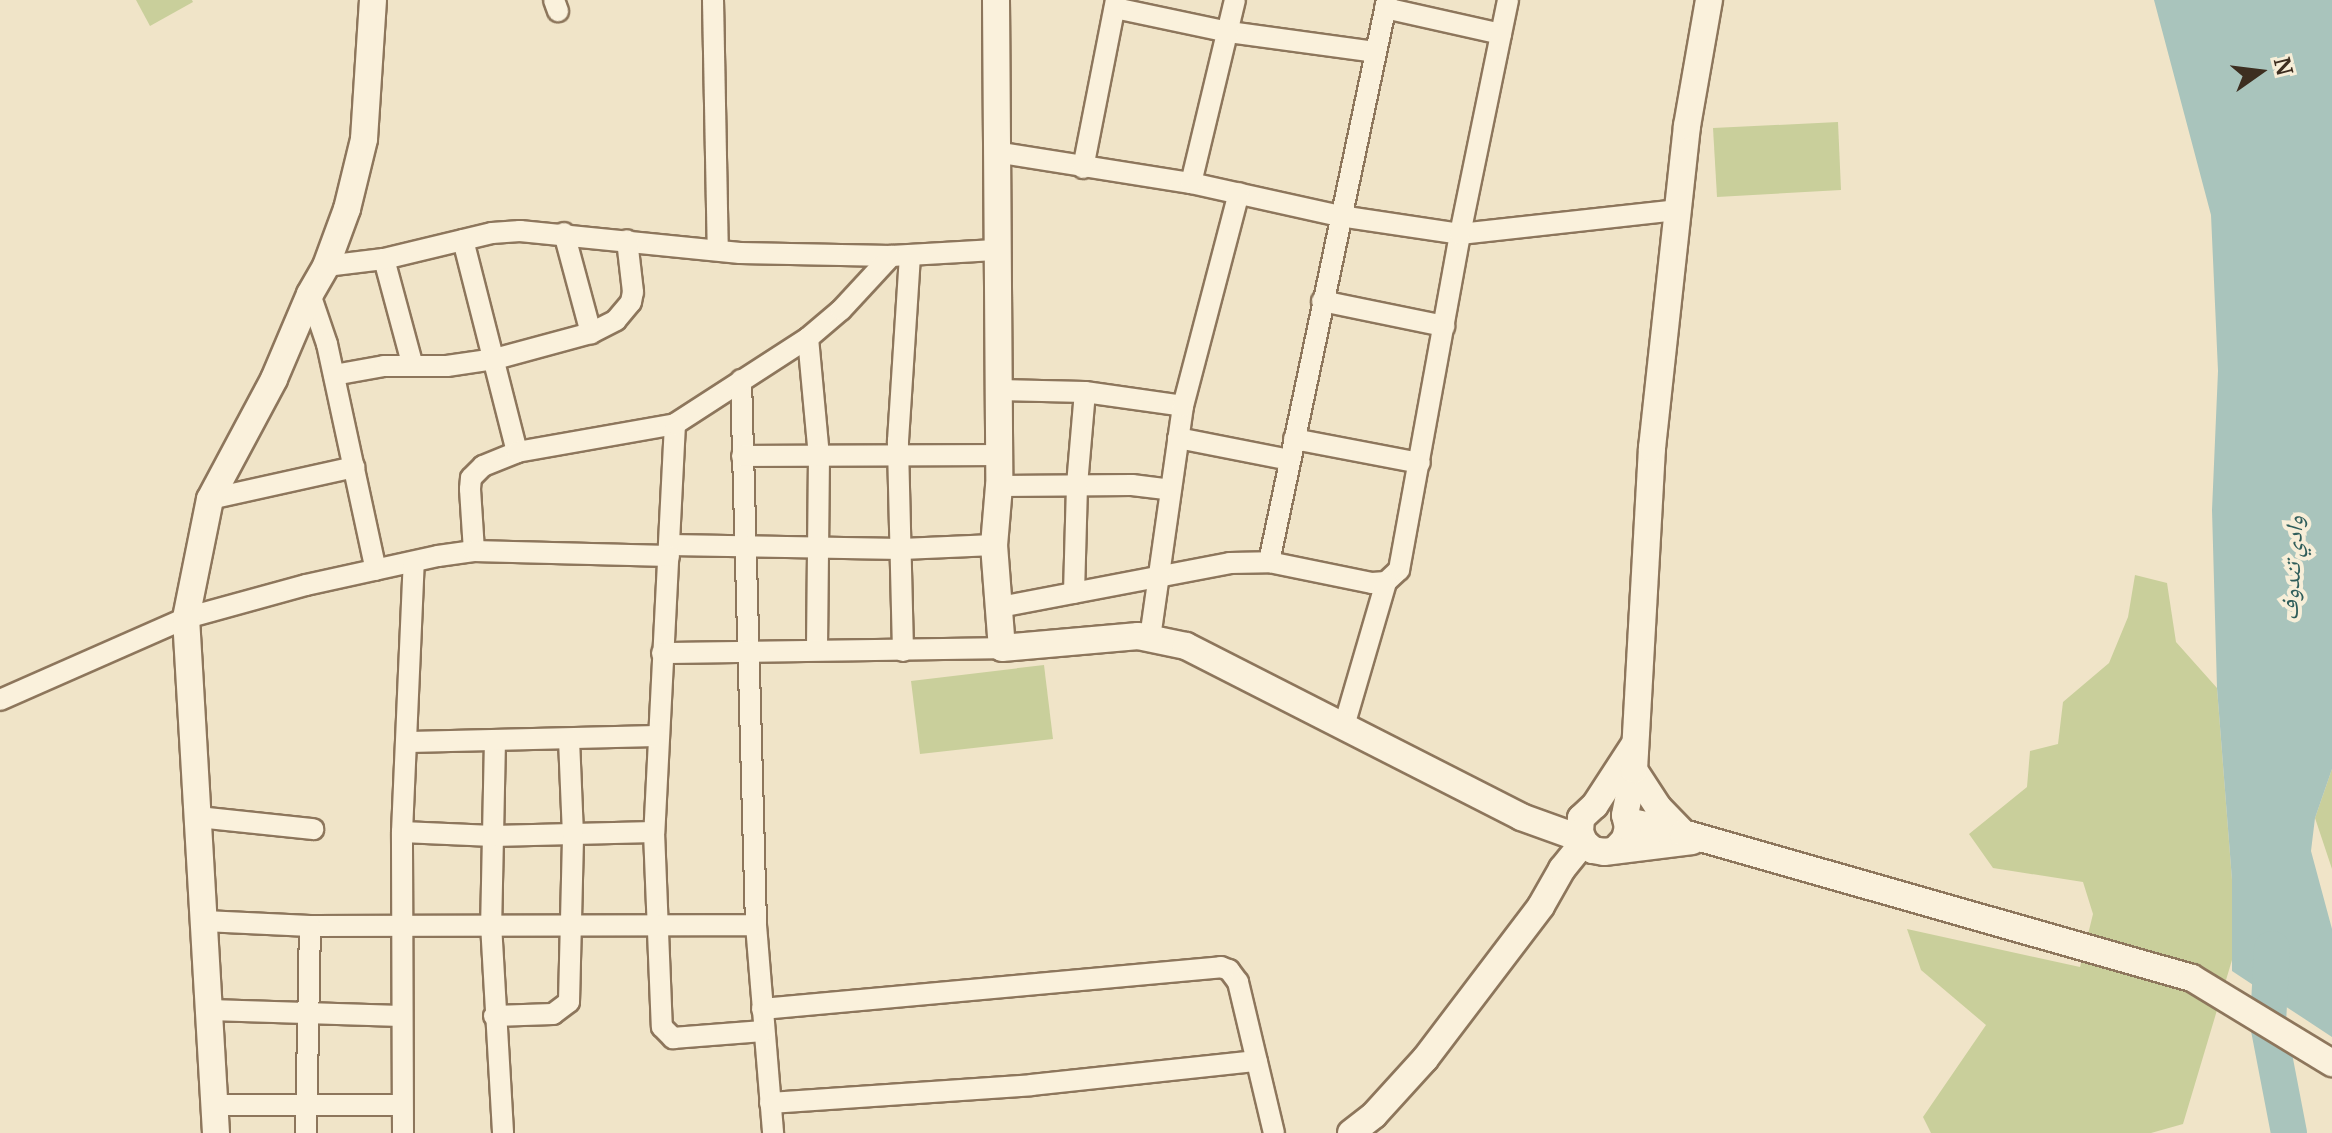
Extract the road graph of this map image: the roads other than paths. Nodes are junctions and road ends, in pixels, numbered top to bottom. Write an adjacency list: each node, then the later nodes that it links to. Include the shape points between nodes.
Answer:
1 (373, 0): 26 (street, via 362,151)
2 (713, 0): 22 (street)
3 (996, 0): 12 (street)
4 (1235, 0): 9 (street)
5 (1508, 0): 10 (street)
6 (1709, 0): 16 (street)
7 (1115, 4): 9 (street); 13 (street)
8 (1386, 4): 10 (street); 11 (street)
9 (1229, 32): 11 (street); 14 (street)
10 (1501, 34): 19 (street)
11 (1375, 52): 17 (street)
12 (995, 152): 13 (street); 23 (street)
13 (1083, 168): 14 (street)
14 (1191, 183): 15 (street)
15 (1239, 193): 17 (street); 38 (street)
16 (1679, 210): 19 (street); 80 (street, via 1652,448)
17 (1340, 216): 19 (street); 28 (street)
18 (564, 233): 20 (street, via 520,231); 21 (street); 30 (street)
19 (1460, 234): 29 (street)
20 (463, 240): 25 (street); 32 (street)
21 (627, 240): 22 (street); 30 (street, via 631,302 616,320)
22 (718, 250): 24 (street)
23 (995, 250): 24 (street); 36 (street)
24 (900, 256): 31 (street); 46 (street)
25 (384, 259): 26 (street); 33 (street)
26 (326, 266): 27 (street)
27 (310, 294): 34 (street); 53 (street, via 274,379)
28 (1322, 301): 29 (street); 41 (street)
29 (1444, 326): 48 (street)
30 (591, 333): 32 (street)
31 (808, 338): 35 (street); 45 (street)
32 (495, 359): 33 (street, via 447,366); 42 (street)
33 (412, 363): 34 (street)
34 (334, 375): 49 (street)
35 (741, 380): 39 (street); 44 (street)
36 (999, 390): 37 (street); 43 (street)
37 (1085, 392): 38 (street); 50 (street)
38 (1183, 406): 40 (street)
39 (675, 424): 42 (street); 58 (street)
40 (1178, 438): 47 (street); 52 (street)
41 (1294, 439): 47 (street); 48 (street)
42 (517, 452): 59 (street, via 483,466 471,478)
43 (999, 455): 46 (street); 51 (street)
44 (742, 456): 45 (street); 56 (street)
45 (819, 457): 46 (street); 55 (street)
46 (898, 457): 57 (street)
47 (1290, 460): 61 (street)
48 (1420, 463): 64 (street, via 1404,556)
49 (354, 467): 53 (street); 62 (street)
50 (1077, 485): 51 (street); 52 (street); 65 (street)
51 (999, 486): 54 (street)
52 (1170, 490): 63 (street)
53 (210, 499): 67 (street)
54 (994, 545): 57 (street); 66 (street)
55 (818, 546): 56 (street); 57 (street); 70 (street)
56 (743, 547): 58 (street); 72 (street)
57 (902, 549): 71 (street)
58 (670, 550): 59 (street); 73 (street)
59 (474, 551): 60 (street)
60 (414, 562): 62 (street); 79 (street)
61 (1269, 562): 63 (street, via 1230,563); 64 (street, via 1356,581)
62 (376, 570): 67 (street)
63 (1158, 577): 65 (street); 68 (street)
64 (1386, 582): 75 (street)
65 (1074, 593): 66 (street)
66 (1000, 607): 69 (street)
67 (186, 618): 74 (street); 83 (street)
68 (1150, 638): 69 (street); 75 (street, via 1186,646)
69 (1002, 648): 71 (street)
70 (817, 650): 71 (street); 72 (street)
71 (903, 651)
72 (747, 652): 73 (street); 97 (street)
73 (662, 653): 76 (street)
74 (0, 700)
75 (1344, 726): 84 (street)
76 (657, 736): 77 (street); 88 (street)
77 (569, 739): 78 (street); 89 (street)
78 (495, 740): 79 (street); 90 (street)
79 (409, 742): 87 (street)
80 (1636, 742): 81 (street); 82 (street)
81 (1634, 770): 85 (street); 91 (street, via 1658,807)
82 (1590, 808): 84 (street); 85 (street, via 1609,803); 92 (street, via 1579,825)
83 (198, 817): 86 (street); 93 (street)
84 (1521, 817): 92 (street)
85 (1626, 818): 91 (street); 92 (street, via 1625,839)
86 (313, 829)
87 (402, 832): 90 (street); 95 (street)
88 (654, 832): 89 (street); 96 (street)
89 (573, 835): 90 (street); 99 (street)
90 (493, 836): 94 (street)
91 (1692, 837): 92 (street); 107 (street, via 2192,978)
92 (1597, 845): 118 (street, via 1562,869 1541,906 1425,1059)
93 (204, 921): 98 (street); 101 (street)
94 (491, 924): 95 (street); 99 (street); 104 (street)
95 (400, 925): 98 (street); 103 (street)
96 (655, 925): 97 (street); 99 (street); 105 (street, via 665,1033 673,1038)
97 (756, 925): 100 (street)
98 (310, 926): 102 (street)
99 (573, 926): 104 (street, via 569,1002 564,1009)
100 (762, 1009): 105 (street); 106 (street, via 1221,967 1238,982)
101 (210, 1010): 102 (street); 110 (street)
102 (306, 1011): 103 (street); 108 (street)
103 (401, 1016): 111 (street)
104 (494, 1016): 115 (street)
105 (763, 1031): 109 (street)
106 (1257, 1061): 109 (street, via 1031,1085); 117 (street)
107 (2332, 1063)
108 (306, 1103): 110 (street); 111 (street); 113 (street)
109 (770, 1103): 116 (street)
110 (214, 1105): 112 (street)
111 (401, 1105): 114 (street)
112 (216, 1133)
113 (306, 1133)
114 (403, 1133)
115 (503, 1133)
116 (773, 1133)
117 (1274, 1133)
118 (1351, 1133)

